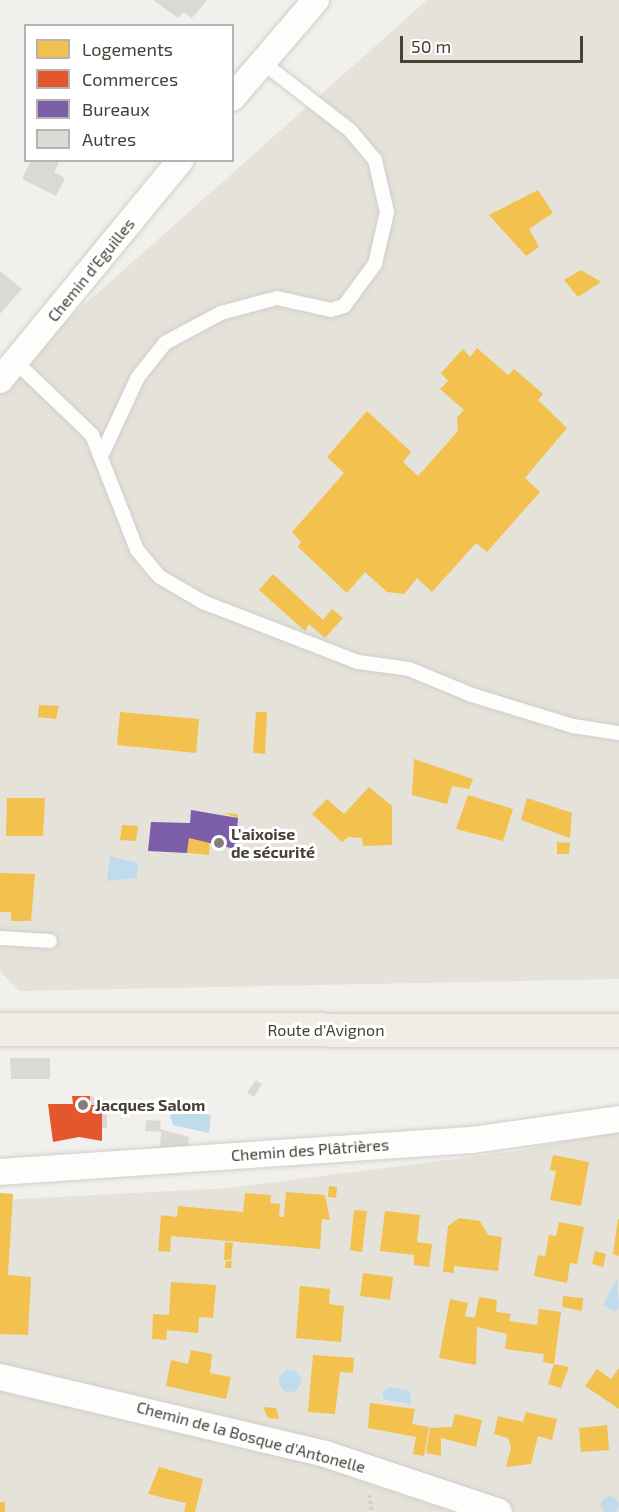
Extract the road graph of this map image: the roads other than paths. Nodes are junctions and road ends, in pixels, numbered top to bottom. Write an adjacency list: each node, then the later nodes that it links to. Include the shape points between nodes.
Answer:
1 (316, 0): 2 (street)
2 (262, 62): 3 (street); 6 (lane, via 351,131 375,160 387,212 375,264 344,306 331,310 277,298 221,313 165,343 138,377)
3 (234, 96)
4 (179, 162): 5 (street, Chemin d'Eguilles)
5 (8, 371): 6 (lane, via 78,418)
6 (103, 452): 7 (lane, via 137,550 160,577 203,602 358,662 409,669 472,695 573,726)
7 (619, 733)
8 (0, 938): 9 (lane)
9 (50, 941)
10 (619, 1030): 11 (main road, Route d'Avignon)
11 (0, 1031)
12 (619, 1119): 13 (street, Chemin des Plâtrières, via 472,1140)
13 (0, 1172)
14 (0, 1377): 15 (street, Chemin de la Bosque d'Antonelle, via 325,1454)
15 (499, 1512)

